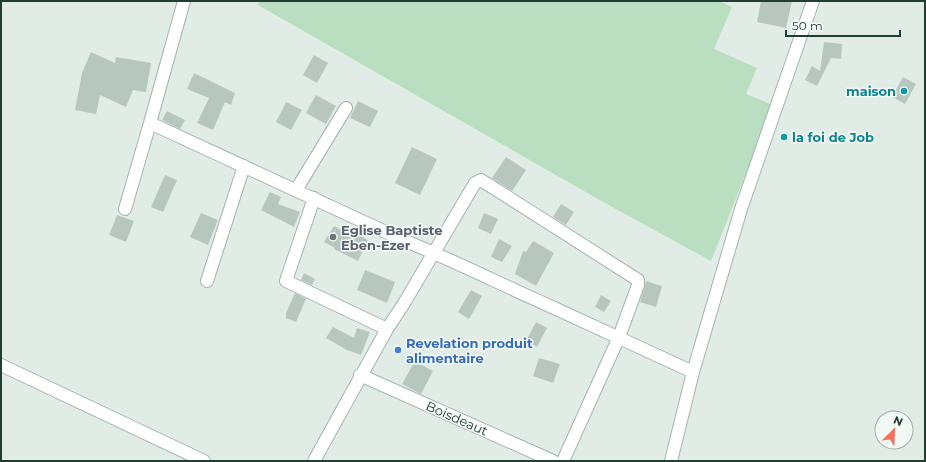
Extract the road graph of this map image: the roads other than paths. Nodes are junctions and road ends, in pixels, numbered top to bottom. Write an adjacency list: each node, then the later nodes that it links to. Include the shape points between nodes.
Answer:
1 (184, 1): 4 (street)
2 (813, 1): 14 (street, via 741,209)
3 (346, 108): 6 (street)
4 (150, 122): 5 (street); 8 (street)
5 (244, 166): 6 (street); 10 (street)
6 (296, 190): 7 (street)
7 (314, 198): 9 (street, via 402,240); 11 (street, via 286,281)
8 (125, 209)
9 (434, 252): 11 (street); 12 (street); 12 (street, via 475,183 481,180 638,280)
10 (207, 281)
11 (387, 328): 15 (street)
12 (619, 337): 14 (street); 19 (street)
13 (1, 365): 16 (street)
14 (693, 372): 20 (street)
15 (360, 375): 17 (street); 18 (street, Boisdeaut)
16 (204, 461)
17 (314, 461)
18 (553, 461)
19 (563, 461)
20 (671, 461)

